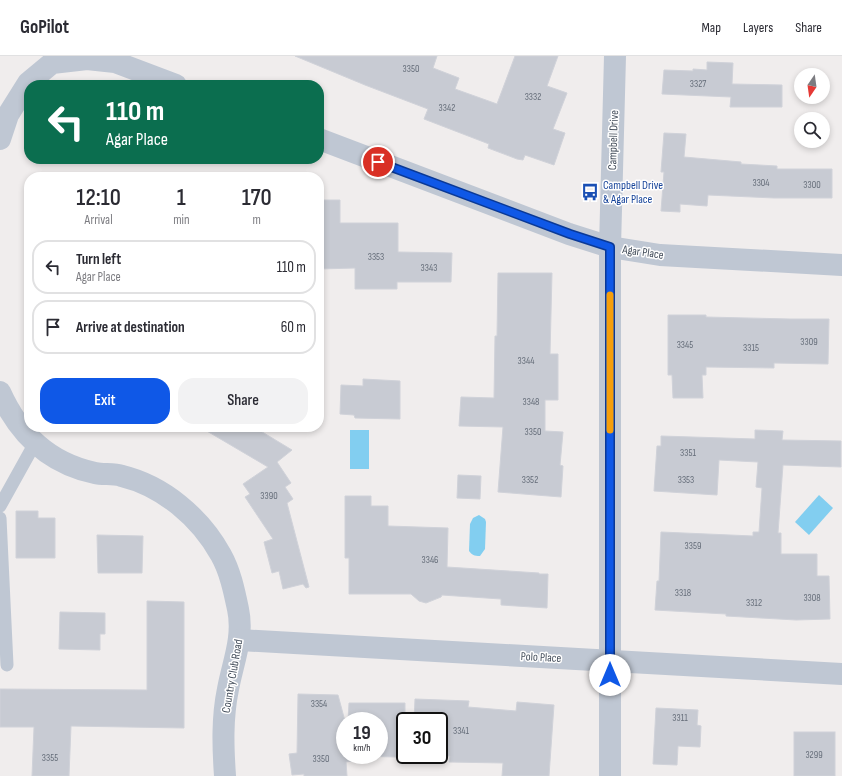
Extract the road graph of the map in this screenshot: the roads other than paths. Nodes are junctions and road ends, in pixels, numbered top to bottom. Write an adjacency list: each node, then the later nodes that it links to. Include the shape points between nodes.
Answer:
1 (615, 56): 7 (street, Campbell Drive)
2 (32, 80): 3 (street, via 52,63 87,59 115,62)
3 (163, 80)
4 (24, 89): 5 (street, via 8,115)
5 (0, 139)
6 (324, 141): 7 (street, Agar Place)
7 (610, 247): 8 (street, Agar Place, via 660,255); 14 (street, Campbell Drive)
8 (842, 264)
9 (0, 392): 10 (street, Country Club Road, via 10,413)
10 (35, 443): 11 (lane); 13 (street, Country Club Road, via 69,465 95,473 121,475 133,479 157,490 183,508 221,554 232,581 239,611)
11 (0, 506)
12 (0, 518): 15 (lane)
13 (240, 640): 14 (street, Polo Place); 17 (street, Country Club Road, via 227,690 223,738)
14 (610, 660): 16 (street, Polo Place); 18 (street, Campbell Drive)
15 (7, 665)
16 (842, 674)
17 (225, 776)
18 (610, 776)

